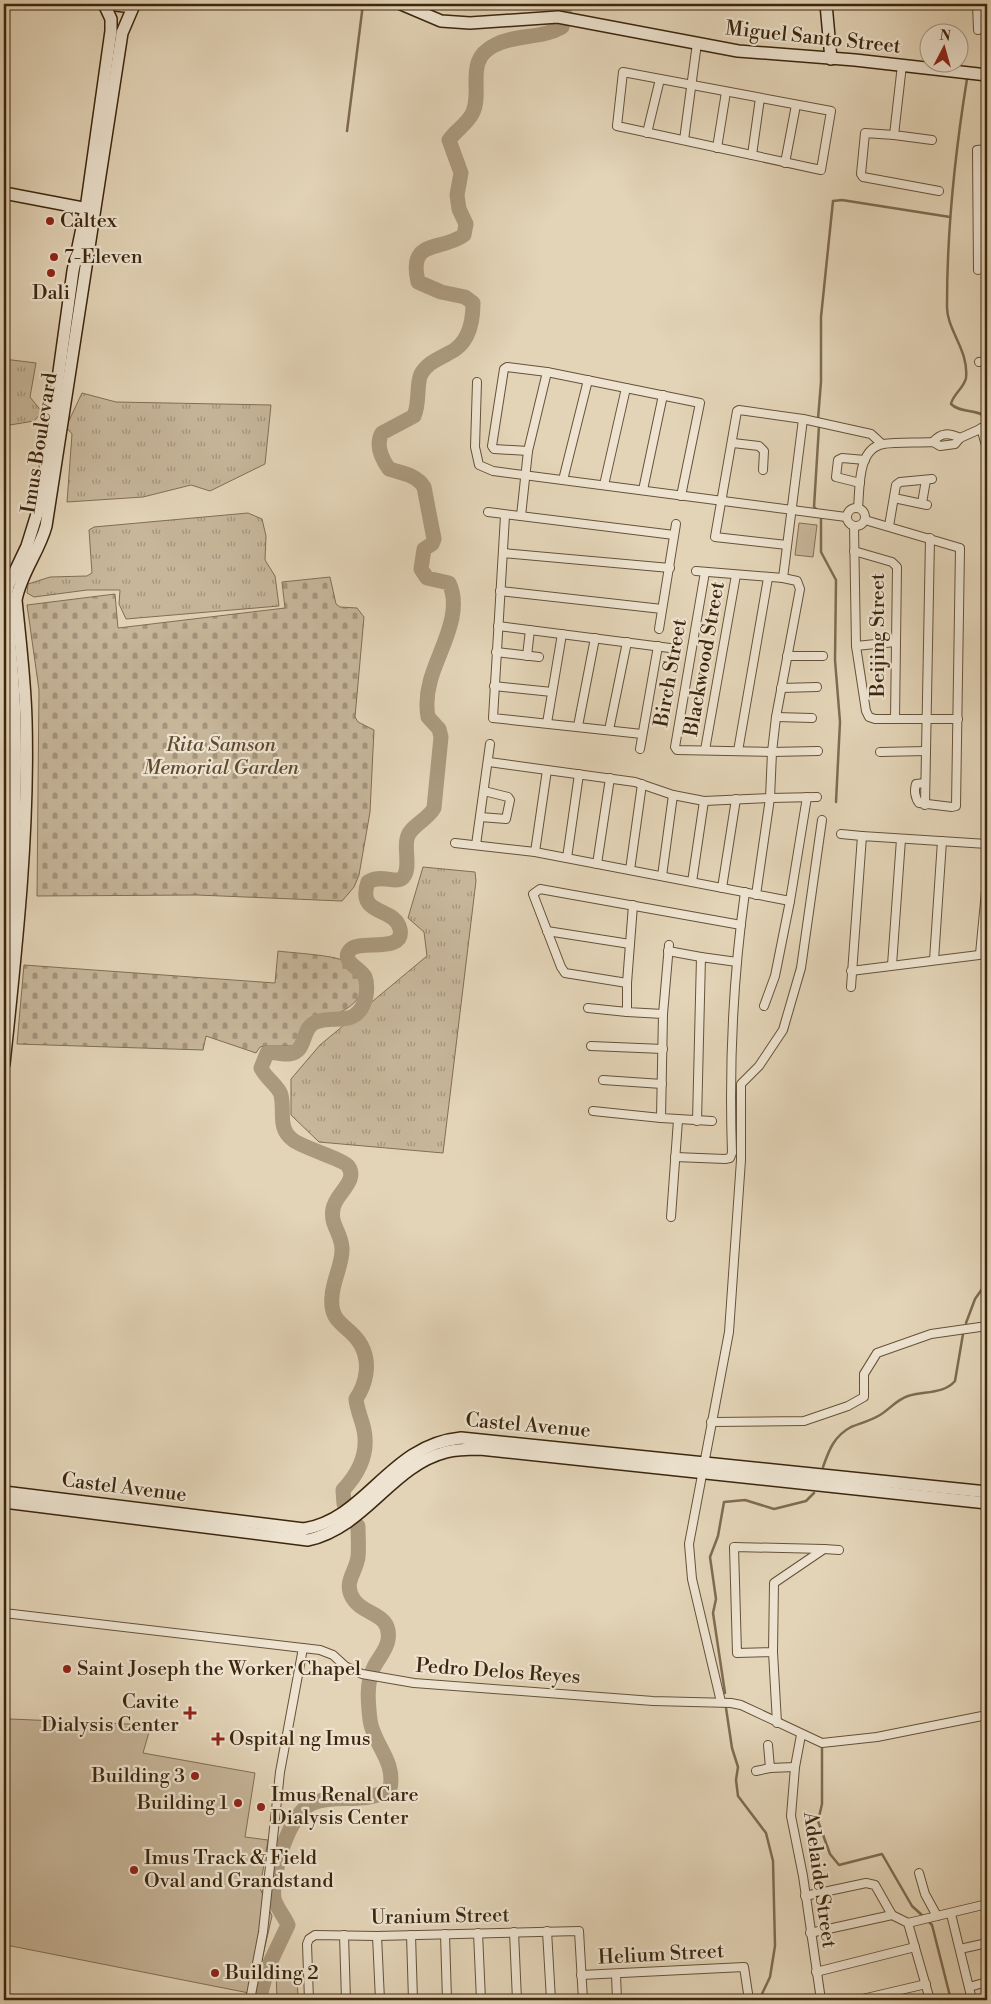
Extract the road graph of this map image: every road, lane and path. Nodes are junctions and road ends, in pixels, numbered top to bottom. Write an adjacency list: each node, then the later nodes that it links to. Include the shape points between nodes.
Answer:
1 (104, 4): 29 (street, Imus Boulevard, via 111,19 111,31)
2 (108, 4): 3 (street)
3 (135, 4): 29 (street, Imus Boulevard, via 122,33)
4 (401, 4): 8 (street, Miguel Santo Street, via 436,20 450,22 564,18)
5 (826, 4): 9 (street)
6 (977, 4): 7 (street)
7 (978, 30)
8 (696, 43): 9 (street, Miguel Santo Street, via 749,52); 13 (street)
9 (831, 58): 10 (street, Miguel Santo Street)
10 (902, 66): 11 (street, Miguel Santo Street); 18 (street)
11 (987, 75)
12 (660, 79): 13 (street); 17 (street); 17 (street, via 623,72 617,126)
13 (691, 85): 14 (street); 19 (street)
14 (726, 92): 15 (street); 21 (street)
15 (760, 98): 16 (street); 23 (street)
16 (796, 105): 24 (street); 24 (street, via 831,111 820,170)
17 (647, 133): 19 (street)
18 (894, 136): 20 (street); 26 (street, via 865,133 863,177)
19 (684, 140): 21 (street)
20 (932, 140)
21 (717, 148): 23 (street)
22 (987, 148): 27 (street, via 977,150)
23 (752, 155): 24 (street)
24 (785, 163)
25 (987, 190): 27 (street)
26 (939, 191)
27 (978, 191): 30 (street)
28 (4, 193): 29 (street)
29 (91, 210): 76 (street, Imus Boulevard, via 74,271 41,501 27,546 8,586)
30 (983, 243): 31 (street)
31 (978, 270)
32 (547, 372): 33 (street); 42 (street); 42 (street, via 504,369 492,446 494,449)
33 (588, 380): 35 (street); 46 (street)
34 (477, 382): 45 (street, via 475,447 479,465 493,471)
35 (626, 388): 36 (street); 48 (street)
36 (663, 395): 49 (street); 50 (street, via 701,404)
37 (804, 419): 39 (street, via 739,410); 40 (street, via 871,434); 54 (street)
38 (984, 427): 40 (street, via 960,438 944,434 933,442); 41 (street)
39 (733, 443): 44 (street, via 759,446 764,451); 52 (street)
40 (882, 444): 43 (street)
41 (987, 449)
42 (528, 451): 45 (street)
43 (865, 460): 47 (street); 47 (street, via 838,460 836,477)
44 (763, 470)
45 (525, 475): 46 (street); 57 (street)
46 (563, 480): 48 (street)
47 (860, 483): 53 (street)
48 (604, 485): 49 (street)
49 (643, 490): 50 (street)
50 (681, 496): 52 (street)
51 (894, 498): 51 (street, via 896,485 900,482 929,480 924,504); 62 (street)
52 (722, 502): 54 (street); 65 (street, via 716,538)
53 (858, 508): 58 (street, via 848,511); 59 (street)
54 (793, 509): 58 (street); 65 (street)
55 (488, 512): 56 (street)
56 (506, 516): 57 (street); 67 (street)
57 (520, 516): 63 (street)
58 (846, 517): 61 (street)
59 (865, 520): 61 (street); 62 (street)
60 (676, 524): 63 (street)
61 (854, 526): 66 (street)
62 (889, 526): 64 (street)
63 (674, 535): 68 (street)
64 (930, 538): 99 (street); 100 (street, via 956,546 960,552)
65 (787, 545): 73 (street)
66 (854, 551): 83 (street, Beijing Street, via 896,564); 85 (street)
67 (503, 553): 68 (street); 74 (street)
68 (670, 568): 75 (street)
69 (696, 571): 70 (street)
70 (705, 572): 71 (street); 107 (street, Birch Street, via 674,747 677,750)
71 (736, 575): 72 (street); 107 (street, Blackwood Street)
72 (768, 578): 73 (street); 108 (street)
73 (783, 578): 89 (street, via 797,581 800,588)
74 (500, 591): 75 (street); 77 (street)
75 (662, 609): 78 (street)
76 (10, 619): 154 (street, Imus Boulevard, via 20,721)
77 (498, 626): 79 (street); 87 (street)
78 (659, 629)
79 (530, 630): 80 (street); 88 (street)
80 (562, 634): 81 (street); 95 (street)
81 (595, 638): 82 (street); 102 (street)
82 (627, 642): 84 (street); 103 (street)
83 (895, 642): 85 (street); 98 (street, Beijing Street)
84 (658, 646): 86 (street); 104 (street)
85 (856, 646): 98 (street, via 869,717)
86 (670, 648)
87 (496, 652): 88 (street); 92 (street)
88 (527, 656): 91 (street)
89 (787, 656): 90 (street); 93 (street)
90 (823, 656)
91 (539, 657)
92 (494, 686): 95 (street); 101 (street, via 494,719)
93 (781, 688): 94 (street); 96 (street)
94 (817, 688)
95 (552, 692): 101 (street)
96 (776, 717): 97 (street); 111 (street)
97 (812, 718)
98 (895, 719): 99 (street)
99 (927, 719): 100 (street); 110 (street)
100 (958, 719): 110 (street, via 958,801 952,807 925,806)
101 (547, 723): 102 (street)
102 (578, 726): 103 (street)
103 (610, 730): 104 (street)
104 (642, 734): 106 (street)
105 (490, 744): 113 (street)
106 (640, 749)
107 (706, 750): 108 (street)
108 (738, 751): 111 (street)
109 (818, 751): 111 (street)
110 (926, 751): 112 (street)
111 (772, 752): 122 (street)
112 (880, 752)
113 (489, 762): 114 (street); 118 (street)
114 (547, 770): 115 (street); 134 (street)
115 (579, 774): 116 (street); 135 (street)
116 (610, 778): 117 (street); 136 (street)
117 (642, 784): 119 (street); 137 (street)
118 (484, 791): 125 (street); 125 (street, via 510,800 506,819)
119 (673, 795): 124 (street); 138 (street)
120 (807, 797): 121 (street); 122 (street); 144 (street)
121 (817, 797)
122 (770, 798): 123 (street); 143 (street)
123 (736, 799): 124 (street); 141 (street)
124 (704, 801): 140 (street)
125 (480, 817): 133 (street)
126 (822, 820): 176 (street, via 801,968 783,1030 759,1066 741,1084 741,1160 729,1332)
127 (841, 834): 128 (street)
128 (862, 836): 129 (street); 156 (street)
129 (901, 838): 130 (street); 155 (street)
130 (942, 841): 132 (street); 152 (street)
131 (455, 843): 133 (street)
132 (987, 844)
133 (476, 845): 134 (street)
134 (535, 852): 135 (street)
135 (567, 858): 136 (street)
136 (597, 864): 137 (street)
137 (630, 870): 138 (street)
138 (662, 876): 140 (street)
139 (987, 881): 146 (street)
140 (692, 882): 141 (street)
141 (722, 888): 142 (street)
142 (746, 892): 143 (street); 147 (street)
143 (756, 895): 144 (street)
144 (790, 901): 159 (street, via 775,976)
145 (633, 905): 147 (street); 148 (street, via 540,889 533,894); 149 (street)
146 (986, 915): 150 (street)
147 (741, 925): 153 (street)
148 (547, 931): 149 (street); 157 (street, via 565,973)
149 (630, 944): 157 (street)
150 (984, 954): 152 (street)
151 (701, 957): 153 (street); 162 (street, via 669,948); 171 (street)
152 (934, 960): 155 (street)
153 (737, 962): 173 (street, via 732,1153 725,1159)
154 (6, 965): 165 (street, Imus Boulevard)
155 (892, 965): 156 (street)
156 (851, 971): 158 (street)
157 (627, 983): 161 (street)
158 (851, 987)
159 (764, 1006)
160 (588, 1008): 161 (street)
161 (627, 1012): 162 (street)
162 (664, 1014): 164 (street)
163 (591, 1046): 164 (street)
164 (663, 1049): 167 (street)
165 (4, 1064)
166 (603, 1080): 167 (street)
167 (662, 1084): 169 (street)
168 (594, 1111): 169 (street)
169 (661, 1118): 170 (street)
170 (678, 1120): 171 (street); 173 (street)
171 (697, 1121): 172 (street)
172 (712, 1122)
173 (676, 1156): 174 (street)
174 (671, 1217)
175 (987, 1326): 176 (street, via 931,1334 877,1353 864,1374 864,1397 839,1409 804,1421)
176 (711, 1422): 177 (street)
177 (703, 1467): 178 (street, Castel Avenue, via 487,1439 450,1439 402,1461 350,1508 304,1529); 179 (street, Castel Avenue); 180 (street, Castel Avenue, via 480,1449 454,1450 433,1457 403,1474 351,1521 318,1537 302,1540); 181 (street, Castel Avenue); 187 (street, via 689,1544 692,1579)
178 (4, 1492)
179 (987, 1492)
180 (4, 1502)
181 (987, 1503)
182 (824, 1549): 183 (street); 186 (street, via 774,1583); 186 (street, via 734,1547 737,1653)
183 (839, 1550)
184 (4, 1613): 185 (street, Pedro Delos Reyes)
185 (303, 1648): 187 (street, Pedro Delos Reyes, via 334,1654 345,1666 377,1677 432,1684); 219 (street, via 282,1766 263,1932)
186 (773, 1652): 189 (street)
187 (720, 1702): 189 (street, Pedro Delos Reyes, via 742,1705)
188 (987, 1715): 190 (street, Pedro Delos Reyes, via 848,1741 821,1743)
189 (777, 1723): 190 (street, Pedro Delos Reyes)
190 (801, 1735): 192 (street, Adelaide Street)
191 (768, 1745): 193 (street)
192 (795, 1767): 193 (street); 196 (street, Adelaide Street, via 791,1816)
193 (770, 1768): 194 (street)
194 (756, 1771)
195 (919, 1872): 200 (street, via 925,1894)
196 (805, 1896): 199 (street, via 866,1882 877,1887); 204 (street, Adelaide Street)
197 (987, 1904): 198 (street)
198 (951, 1914): 200 (street); 212 (street)
199 (892, 1915): 201 (street); 204 (street)
200 (937, 1916): 201 (street)
201 (908, 1923): 211 (street)
202 (547, 1931): 203 (street, Uranium Street); 215 (street, Uranium Street, via 578,1931); 227 (street)
203 (514, 1932): 205 (street, Uranium Street); 226 (street)
204 (810, 1932): 213 (street, Adelaide Street)
205 (478, 1933): 206 (street, Uranium Street); 225 (street)
206 (445, 1934): 208 (street, Uranium Street); 224 (street)
207 (344, 1935): 209 (street, Uranium Street); 220 (street, Uranium Street, via 315,1935 309,1939); 221 (street)
208 (411, 1935): 209 (street, Uranium Street); 223 (street)
209 (378, 1936): 222 (street)
210 (987, 1942): 212 (street)
211 (916, 1947): 213 (street); 217 (street)
212 (960, 1950): 218 (street)
213 (816, 1972): 231 (street, Adelaide Street)
214 (616, 1974): 215 (street, Helium Street); 229 (street); 230 (street, Helium Street, via 744,1966)
215 (581, 1975): 228 (street)
216 (987, 1982): 218 (street)
217 (926, 1984): 232 (street); 233 (street)
218 (969, 1987): 234 (street)
219 (250, 2000)
220 (309, 2000)
221 (346, 2000)
222 (380, 2000)
223 (413, 2000)
224 (447, 2000)
225 (481, 2000)
226 (517, 2000)
227 (551, 2000)
228 (583, 2000)
229 (617, 2000)
230 (749, 2000)
231 (821, 2000)
232 (858, 2000)
233 (930, 2000)
234 (972, 2000)

